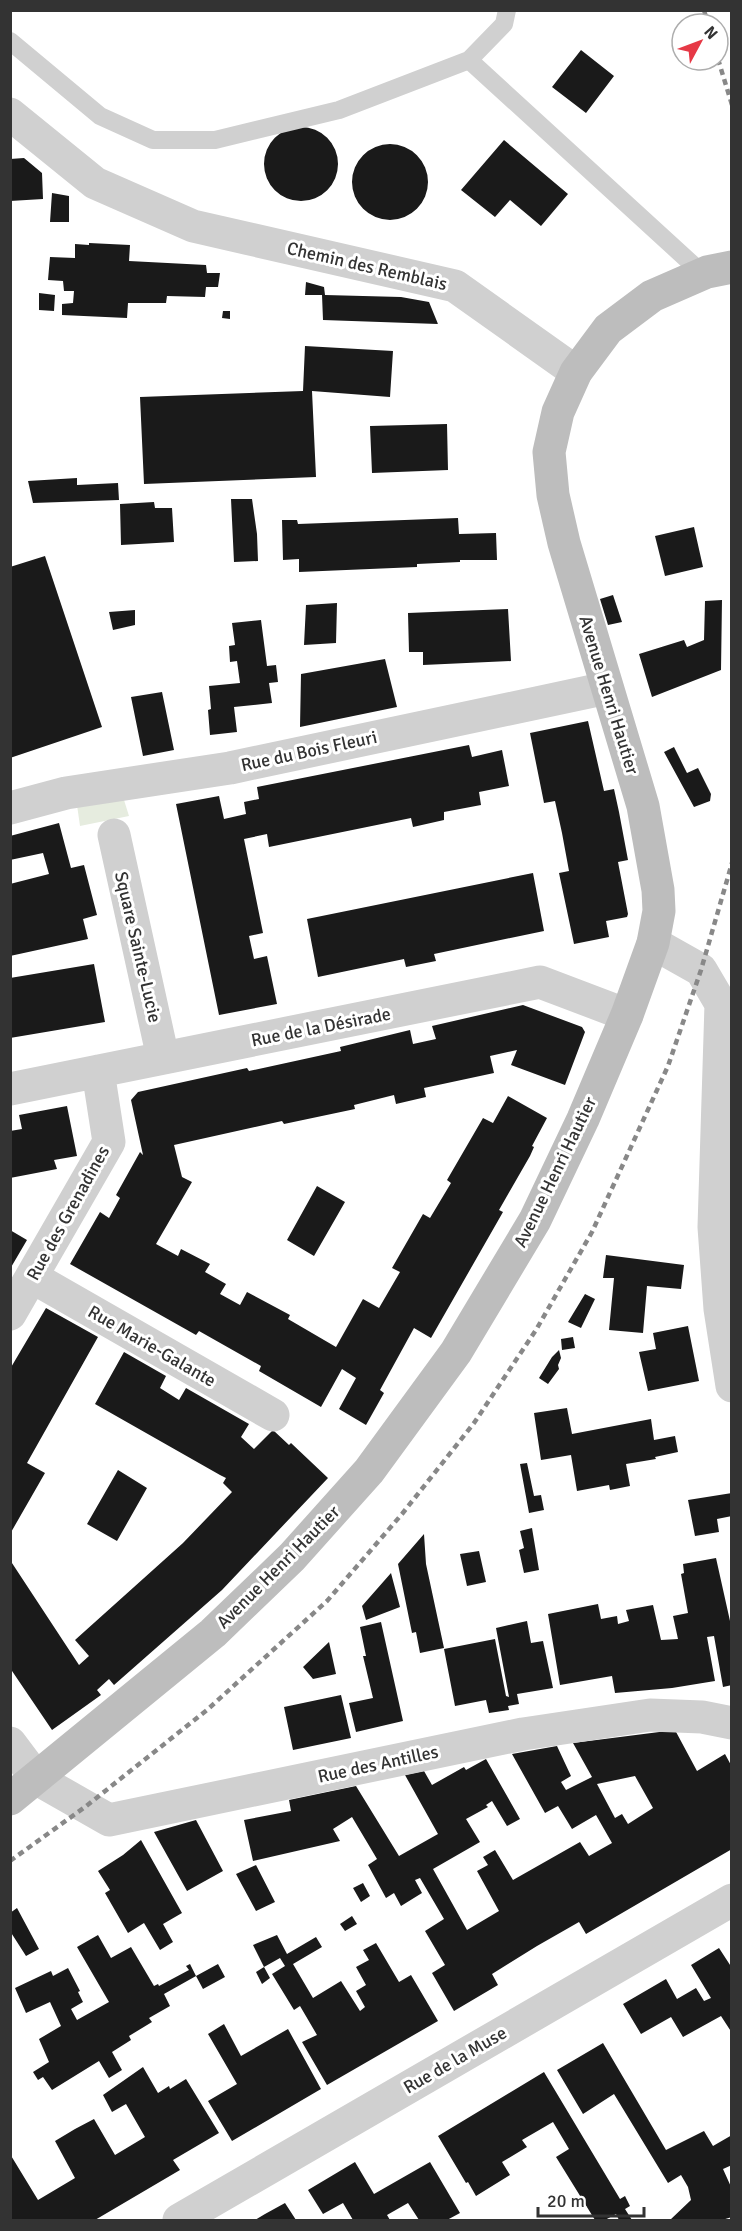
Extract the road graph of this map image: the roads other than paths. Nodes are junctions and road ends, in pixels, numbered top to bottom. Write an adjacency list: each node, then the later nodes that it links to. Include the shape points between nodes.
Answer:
1 (507, 10): 3 (lane, via 504,24)
2 (10, 41): 3 (lane, via 100,116 153,140 215,140 339,110)
3 (469, 60): 5 (lane)
4 (10, 114): 6 (street, Chemin des Remblais, via 95,183 194,226 454,286)
5 (717, 271): 6 (street, via 652,296 608,330)
6 (576, 372): 7 (street, Avenue Henri Hautier, via 558,412 549,452 553,495)
7 (607, 688): 8 (street, Rue du Bois Fleuri, via 230,768 75,792); 10 (street, Avenue Henri Hautier, via 643,807 652,851 659,911)
8 (10, 808)
9 (114, 835): 12 (street, Square Sainte-Lucie)
10 (653, 943): 11 (street, Avenue Henri Hautier); 17 (street, via 701,970 721,1004 714,1227 720,1309)
11 (627, 1016): 12 (street, Rue de la Désirade, via 540,981); 21 (street, Avenue Henri Hautier, via 535,1220 456,1352 369,1471 292,1557 213,1633)
12 (163, 1058): 13 (street, Rue de la Désirade)
13 (98, 1071): 14 (street, Rue de la Désirade); 15 (street, Rue des Grenadines, via 109,1142)
14 (10, 1089)
15 (32, 1276): 16 (street, Rue des Grenadines); 18 (street, Rue Marie-Galante)
16 (10, 1314)
17 (732, 1386)
18 (273, 1414)
19 (732, 1723): 21 (street, Rue des Antilles, via 702,1717 650,1715 546,1730 109,1820)
20 (10, 1743): 21 (street)
21 (37, 1779): 22 (street, Avenue Henri Hautier)
22 (10, 1799)
23 (732, 1900): 24 (street, Rue de la Muse)
24 (179, 2220)

